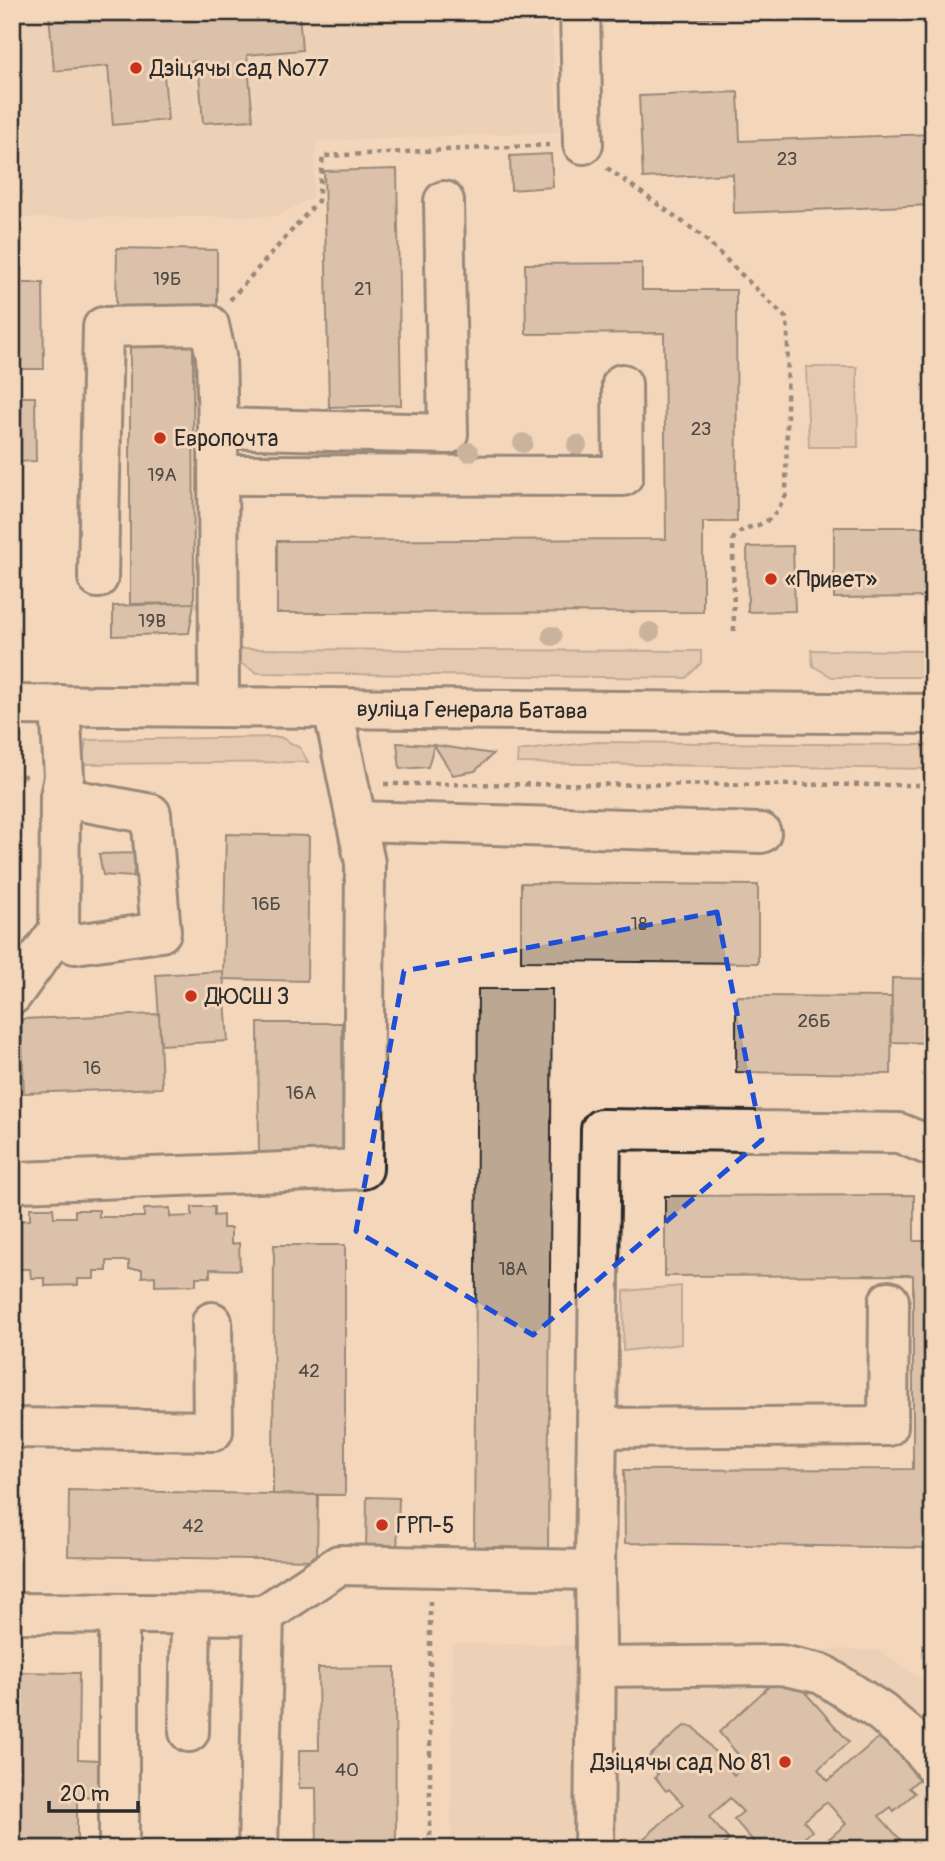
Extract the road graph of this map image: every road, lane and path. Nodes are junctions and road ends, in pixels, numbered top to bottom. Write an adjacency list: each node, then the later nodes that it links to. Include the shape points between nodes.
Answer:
1 (580, 12): 2 (street)
2 (583, 144): 4 (path, via 323,156 318,201); 9 (path, via 600,162 701,235 786,318 786,495 778,511 765,522 742,528 733,539)
3 (444, 201): 6 (street, via 448,435)
4 (209, 325): 6 (street, via 216,356); 8 (street, via 103,327)
5 (622, 384): 7 (street, via 623,476)
6 (218, 428): 7 (street)
7 (219, 475): 12 (street)
8 (99, 578)
9 (734, 636)
10 (12, 705): 11 (street, вуліца Генерала Батава)
11 (60, 705): 12 (street, вуліца Генерала Батава); 17 (street, via 64,777)
12 (219, 706): 13 (street, вуліца Генерала Батава)
13 (333, 708): 14 (street, вуліца Генерала Батава); 18 (street)
14 (933, 714)
15 (371, 785): 16 (path)
16 (933, 785)
17 (60, 797): 20 (street, via 151,814 162,932); 21 (street, via 59,930)
18 (356, 821): 19 (street); 23 (street, via 365,863 363,1169)
19 (761, 833)
20 (75, 944)
21 (12, 995)
22 (933, 1147): 27 (street, via 900,1133 601,1129)
23 (19, 1182)
24 (889, 1301): 27 (street, via 888,1426)
25 (212, 1322): 26 (street, via 213,1431)
26 (12, 1428)
27 (597, 1428): 29 (street)
28 (430, 1566): 29 (street); 33 (street, via 339,1565); 39 (path)
29 (595, 1570): 34 (street)
30 (12, 1614): 31 (street)
31 (119, 1614): 32 (street); 37 (street)
32 (191, 1615): 33 (street); 35 (street)
33 (264, 1615): 38 (street)
34 (596, 1667): 36 (street, via 781,1665 822,1674 881,1712 916,1742); 40 (street)
35 (189, 1732)
36 (933, 1764)
37 (119, 1849)
38 (258, 1849)
39 (430, 1849)
40 (594, 1849)

